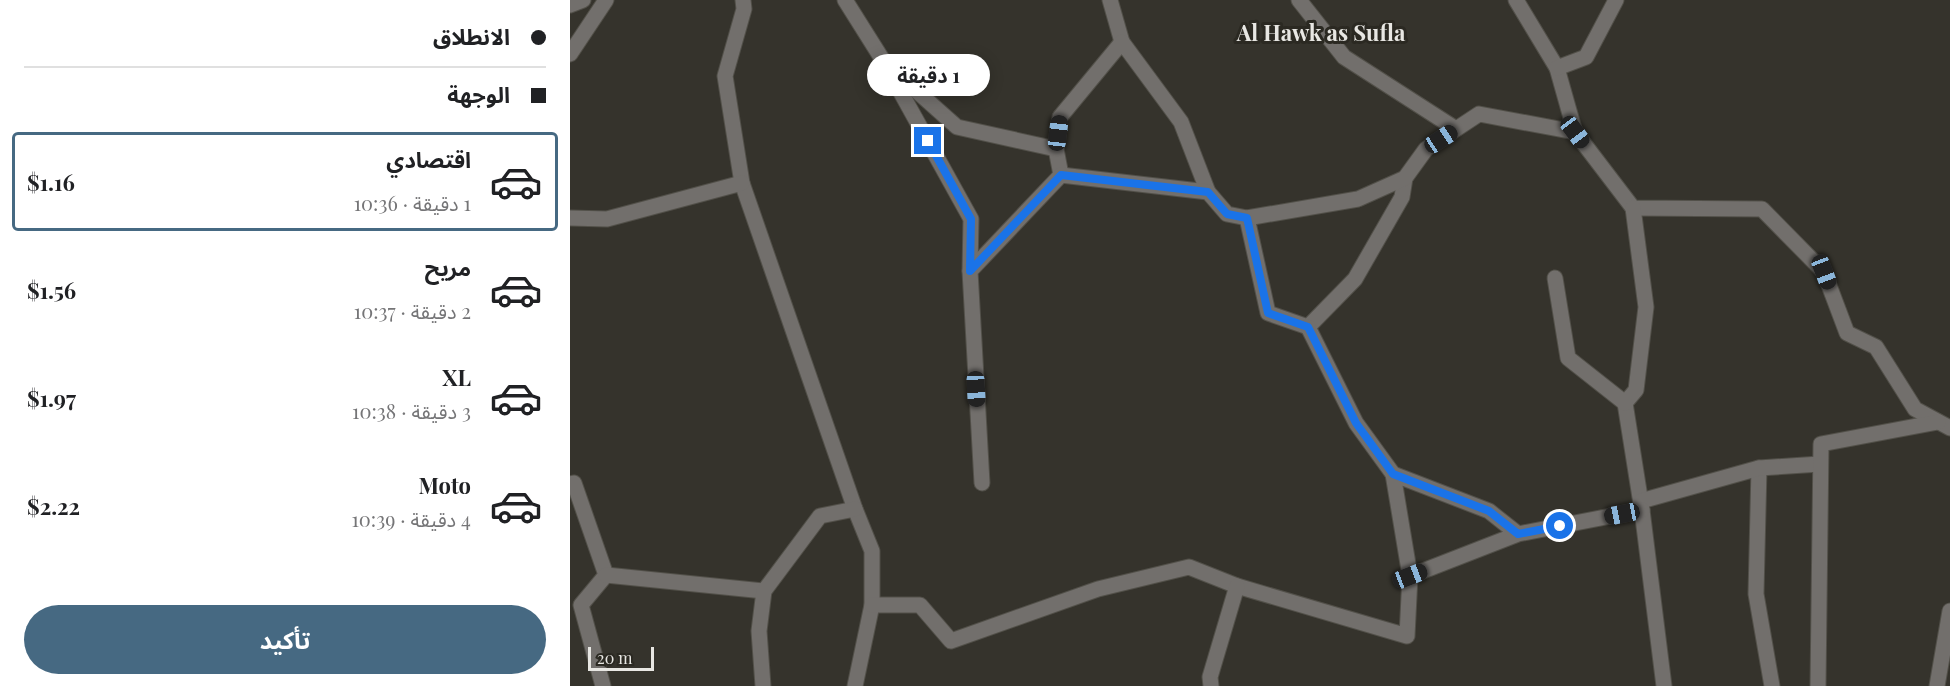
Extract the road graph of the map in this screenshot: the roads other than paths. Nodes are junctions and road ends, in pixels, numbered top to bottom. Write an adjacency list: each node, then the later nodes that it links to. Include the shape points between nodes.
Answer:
1 (583, 0): 9 (street)
2 (606, 0): 11 (street)
3 (743, 0): 19 (street, via 744,9 725,76)
4 (845, 0): 12 (street)
5 (1110, 0): 10 (street)
6 (1299, 0): 14 (street, via 1344,57)
7 (1516, 0): 13 (street)
8 (1616, 0): 13 (street, via 1586,57)
9 (570, 4)
10 (1122, 42): 16 (street, via 1060,117); 20 (street, via 1181,122)
11 (570, 54)
12 (884, 62): 16 (street, via 957,127); 24 (street, via 971,219)
13 (1557, 68): 15 (street)
14 (1456, 129): 15 (street, via 1479,114); 18 (street, via 1426,149)
15 (1575, 132): 21 (street)
16 (1056, 149): 17 (street)
17 (1061, 175): 20 (street); 24 (street)
18 (1405, 178): 23 (street, via 1358,199); 26 (street, via 1402,197 1355,279)
19 (742, 183): 22 (street, via 606,219); 35 (street)
20 (1208, 192): 23 (street, via 1227,214)
21 (1633, 208): 27 (street, via 1646,307 1636,390); 28 (street, via 1762,210 1824,272 1847,333 1876,347 1916,409)
22 (570, 218)
23 (1247, 218): 26 (street, via 1268,313)
24 (970, 271): 32 (street)
25 (1555, 278): 27 (street, via 1568,358)
26 (1308, 327): 31 (street, via 1356,423)
27 (1625, 402): 34 (street)
28 (1944, 425): 29 (street, via 1821,444)
29 (1820, 464): 30 (street); 49 (street)
30 (1759, 468): 34 (street); 48 (street, via 1756,594)
31 (1393, 474): 36 (street, via 1489,511); 38 (street)
32 (982, 483)
33 (570, 484): 37 (street, via 574,483)
34 (1642, 506): 36 (street); 47 (street)
35 (855, 509): 40 (street, via 820,516); 41 (street, via 872,551)
36 (1518, 534): 38 (street)
37 (606, 575): 40 (street); 43 (street, via 581,606)
38 (1410, 576): 39 (street, via 1407,636)
39 (1237, 586): 41 (street, via 1189,567 1098,590 951,641 920,605); 46 (street, via 1210,677)
40 (764, 591): 44 (street, via 759,631)
41 (873, 605): 45 (street)
42 (1950, 611): 50 (street)
43 (603, 686)
44 (763, 686)
45 (855, 686)
46 (1211, 686)
47 (1664, 686)
48 (1772, 686)
49 (1818, 686)
50 (1937, 686)

